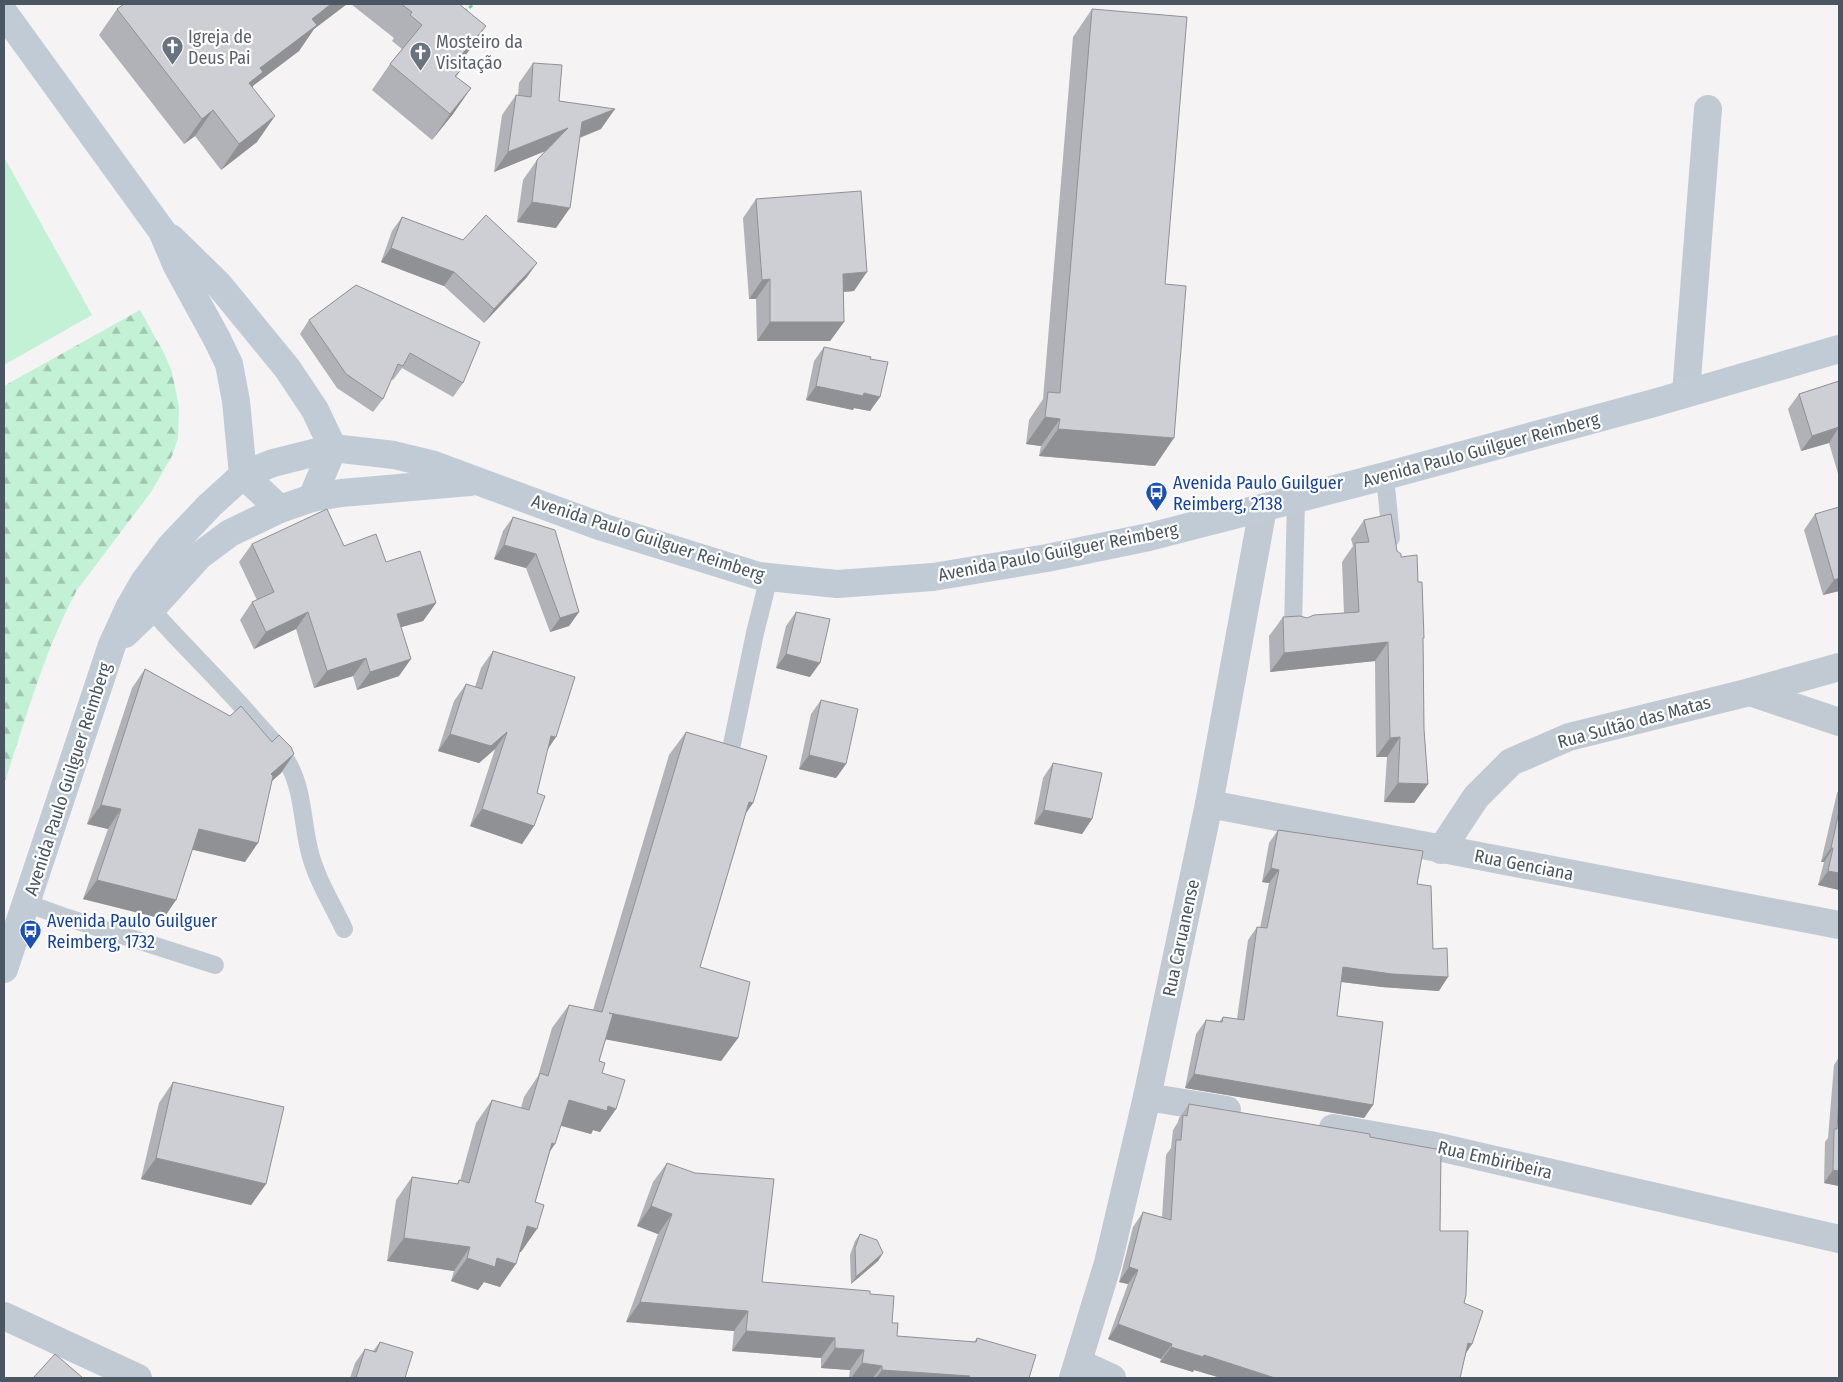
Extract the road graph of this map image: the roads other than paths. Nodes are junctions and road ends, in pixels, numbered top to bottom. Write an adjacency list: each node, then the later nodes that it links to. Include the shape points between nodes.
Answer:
1 (4, 15): 3 (main road)
2 (1708, 110): 5 (street)
3 (162, 230): 6 (main road, via 228,364); 7 (main road, via 219,285 287,368 315,410)
4 (1839, 349): 5 (main road, Avenida Paulo Guilguer Reimberg)
5 (1686, 393): 9 (main road, Avenida Paulo Guilguer Reimberg)
6 (238, 424): 8 (main road); 13 (main road)
7 (332, 448): 8 (main road, Avenida Paulo Guilguer Reimberg, via 273,463); 10 (main road, Avenida Paulo Guilguer Reimberg, via 394,455 431,464); 11 (main road)
8 (243, 475): 13 (main road, Avenida Paulo Guilguer Reimberg); 14 (main road)
9 (1385, 476): 12 (main road, Avenida Paulo Guilguer Reimberg); 16 (lane)
10 (479, 482): 11 (main road, Avenida Paulo Guilguer Reimberg, via 387,488); 17 (main road, Avenida Paulo Guilguer Reimberg, via 602,527)
11 (312, 498): 14 (main road, Avenida Paulo Guilguer Reimberg)
12 (1296, 500): 15 (main road, Avenida Paulo Guilguer Reimberg); 19 (lane)
13 (210, 505): 20 (main road, Avenida Paulo Guilguer Reimberg, via 171,546 144,582)
14 (280, 508): 18 (main road, Avenida Paulo Guilguer Reimberg, via 230,534 199,556)
15 (1263, 508): 17 (main road, Avenida Paulo Guilguer Reimberg, via 1046,558 933,577 837,584); 25 (street, Rua Caruanense)
16 (1392, 554)
17 (770, 577): 24 (lane)
18 (151, 609): 20 (main road, Avenida Paulo Guilguer Reimberg); 29 (lane, via 281,751 300,793 313,864)
19 (1293, 626)
20 (112, 645): 27 (main road, Avenida Paulo Guilguer Reimberg)
21 (1839, 667): 22 (street, Rua Sultão das Matas)
22 (1750, 692): 23 (street); 26 (street, Rua Sultão das Matas, via 1569,737 1511,762 1476,797)
23 (1839, 722)
24 (731, 748)
25 (1209, 804): 26 (street, Rua Genciana); 32 (street, Rua Caruanense)
26 (1441, 850): 28 (street, Rua Genciana)
27 (26, 903): 30 (lane); 31 (main road, Avenida Paulo Guilguer Reimberg)
28 (1839, 925)
29 (344, 928)
30 (215, 965)
31 (4, 969)
32 (1147, 1097): 33 (street); 37 (street, Rua Caruanense, via 1108,1263)
33 (1254, 1115)
34 (1313, 1125): 35 (street, Rua Embiribeira, via 1430,1144)
35 (1839, 1239)
36 (4, 1316): 38 (street)
37 (1076, 1371): 39 (street, Rua Caruanense)
38 (138, 1378)
39 (1112, 1378)

